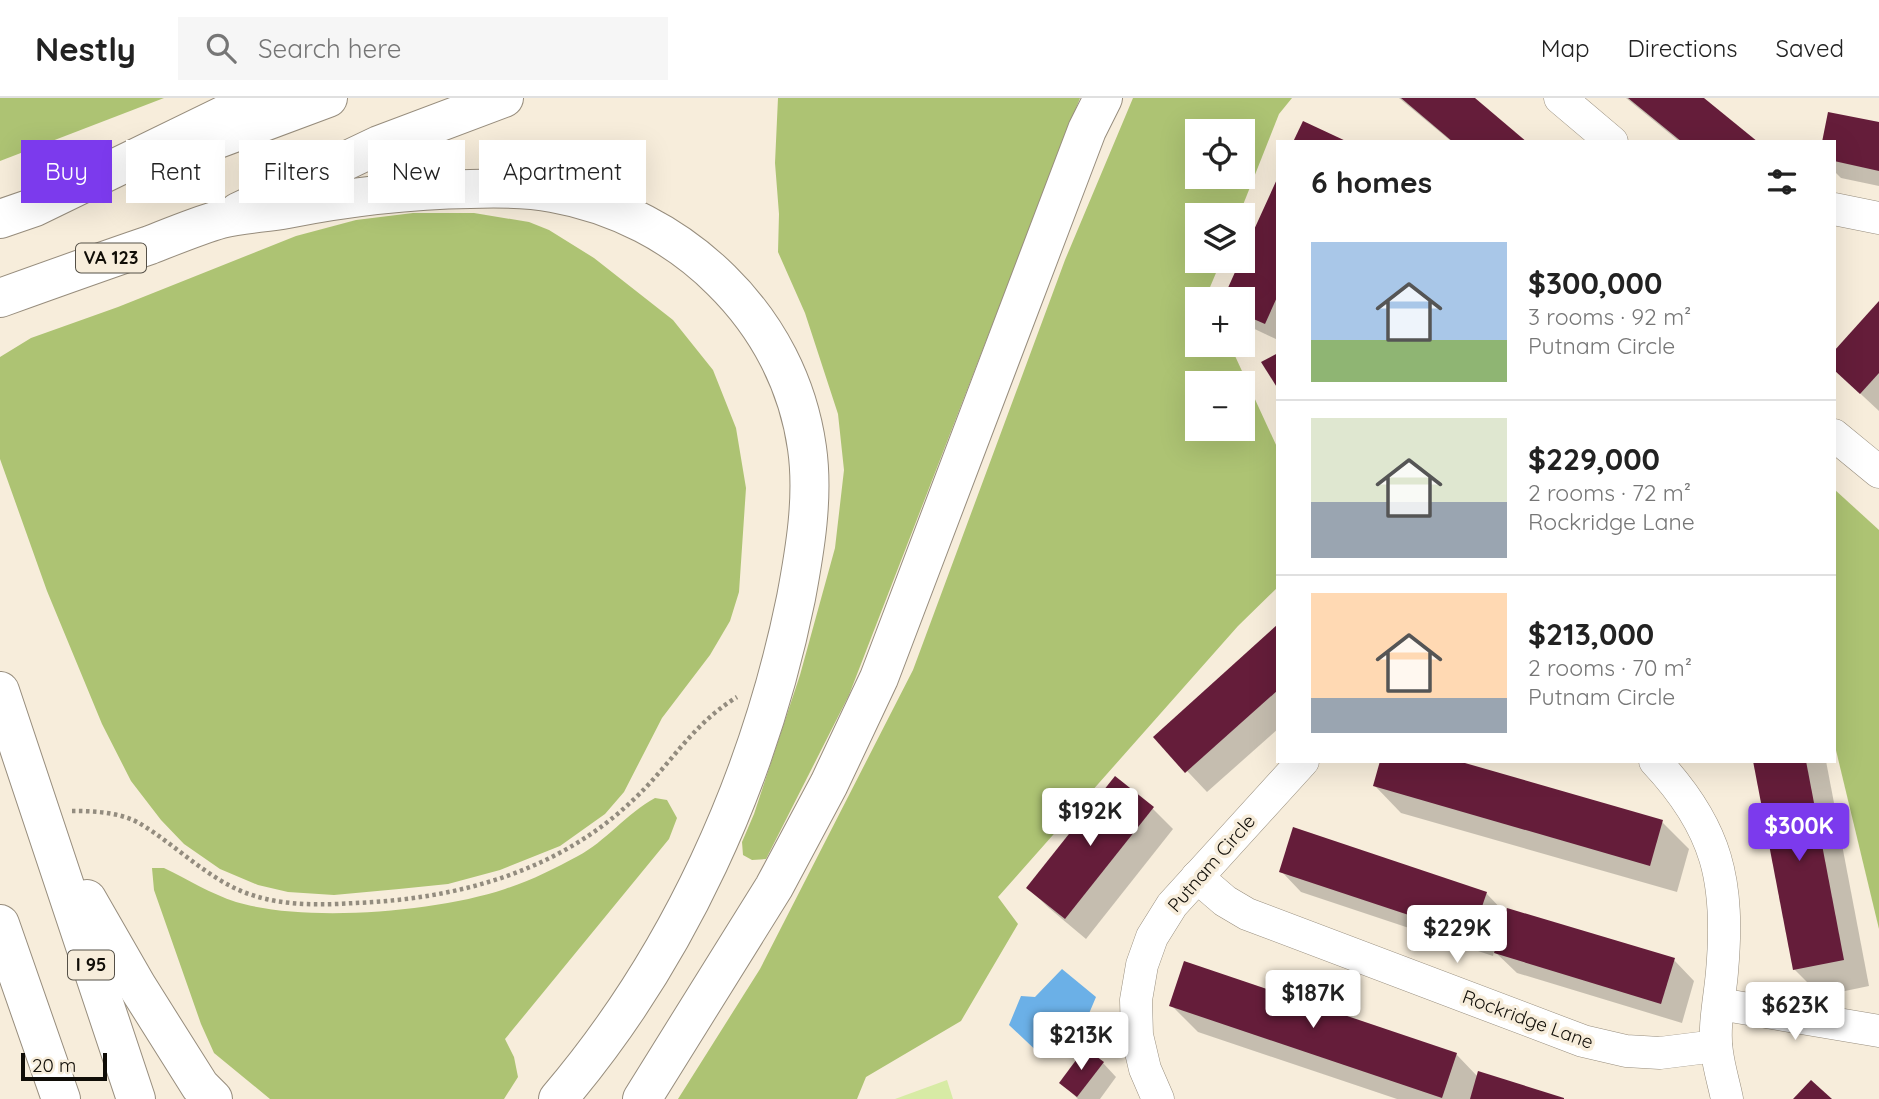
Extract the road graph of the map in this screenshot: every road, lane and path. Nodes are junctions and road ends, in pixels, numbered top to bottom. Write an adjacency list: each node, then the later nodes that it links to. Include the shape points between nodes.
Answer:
1 (259, 98): 8 (main road)
2 (328, 98): 8 (main road)
3 (504, 98): 10 (main road, VA 123, via 379,145)
4 (1102, 98): 28 (main road, via 879,678 774,887)
5 (1560, 98): 6 (street)
6 (1610, 140)
7 (1836, 209): 9 (street)
8 (18, 213)
9 (1879, 218)
10 (223, 219): 11 (main road, VA 123); 14 (main road, via 419,190 540,191 628,215 705,263 737,295 769,340 795,394 807,446 809,499 800,576)
11 (0, 298)
12 (1836, 436): 13 (street)
13 (1875, 461)
14 (780, 671): 18 (path, via 704,721 633,801 606,824 544,862 467,889 334,904 271,900 242,892 129,819 95,811); 27 (main road, via 722,835 686,910 615,1025)
15 (0, 691): 18 (main road, I 95)
16 (1301, 763): 19 (street, Putnam Circle)
17 (1657, 763): 21 (street, via 1702,822 1716,858 1725,918)
18 (44, 820): 25 (main road, I 95); 26 (main road, via 137,986)
19 (1197, 877): 23 (street, Rockridge Lane, via 1247,914 1583,1041 1626,1051); 29 (street, Putnam Circle, via 1172,905 1152,937 1142,965 1137,1035)
20 (0, 924): 24 (main road)
21 (1719, 1004): 22 (street); 23 (street)
22 (1879, 1031)
23 (1716, 1046): 30 (street)
24 (61, 1099)
25 (135, 1099)
26 (212, 1099)
27 (558, 1099)
28 (642, 1099)
29 (1158, 1099)
30 (1727, 1099)

